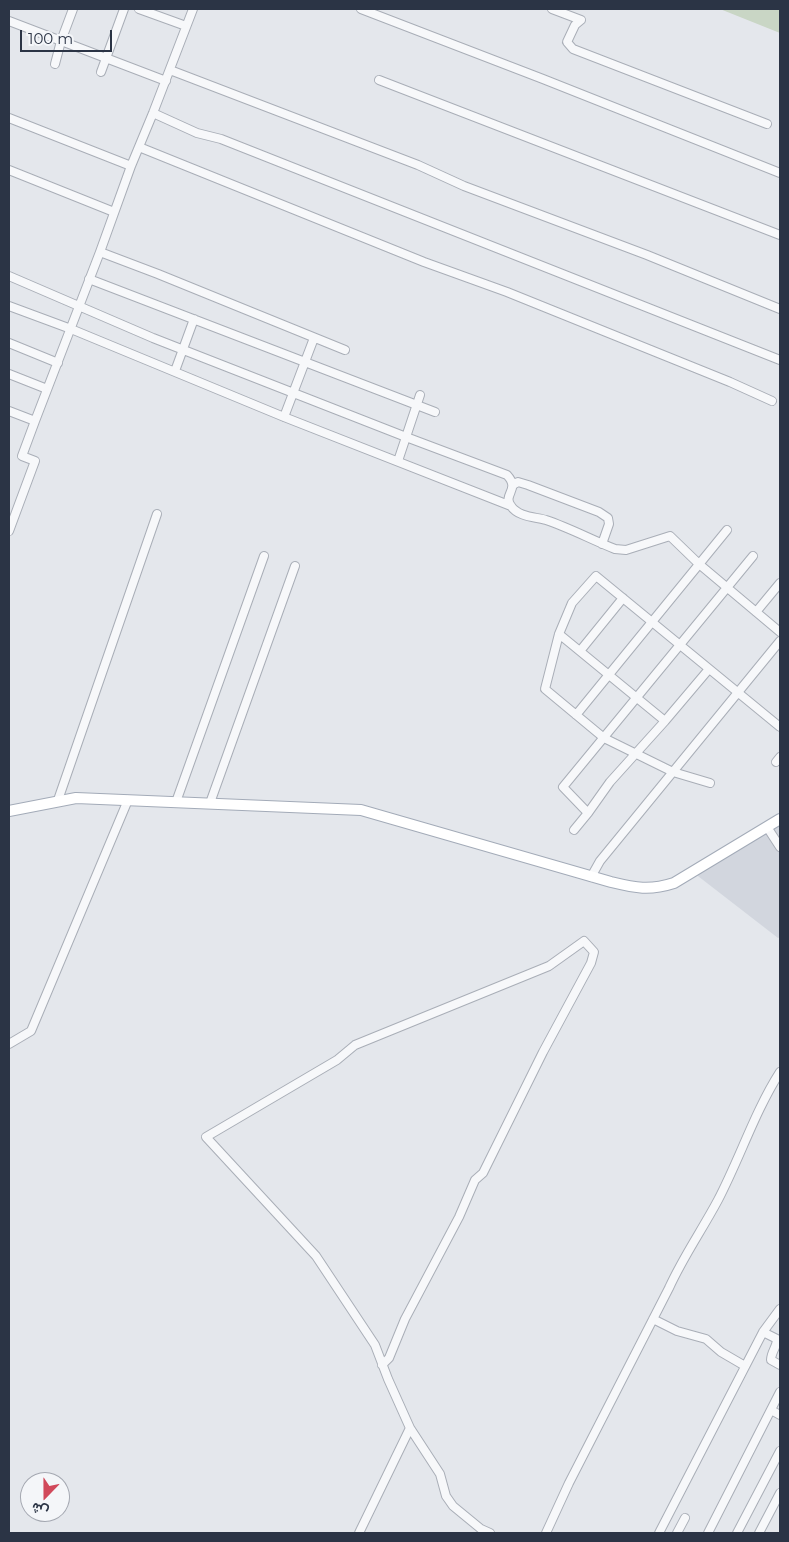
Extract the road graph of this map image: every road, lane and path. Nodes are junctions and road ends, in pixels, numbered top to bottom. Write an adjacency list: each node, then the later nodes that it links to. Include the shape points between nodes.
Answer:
1 (73, 9): 9 (street)
2 (124, 9): 10 (street)
3 (139, 9): 8 (street)
4 (193, 9): 8 (street)
5 (360, 9): 22 (street)
6 (552, 9): 18 (street, via 581,20 567,42 572,49)
7 (9, 21): 9 (street)
8 (186, 26): 12 (street)
9 (61, 41): 10 (street); 11 (street)
10 (106, 58): 13 (street); 15 (street)
11 (55, 64)
12 (170, 70): 15 (street); 30 (street)
13 (101, 72)
14 (379, 80): 24 (street)
15 (166, 81): 16 (street)
16 (153, 113): 19 (street); 37 (street)
17 (9, 118): 20 (street)
18 (767, 124)
19 (139, 147): 20 (street); 45 (street)
20 (131, 166): 23 (street)
21 (9, 170): 23 (street)
22 (780, 174)
23 (114, 212): 25 (street)
24 (780, 235)
25 (100, 252): 27 (street); 33 (street)
26 (9, 276): 29 (street)
27 (90, 279): 29 (street); 31 (street)
28 (9, 306): 32 (street)
29 (79, 307): 32 (street); 35 (street)
30 (780, 309)
31 (194, 319): 35 (street); 38 (street)
32 (71, 329): 39 (street); 40 (street)
33 (314, 338): 36 (street); 38 (street)
34 (9, 343): 39 (street)
35 (183, 349): 40 (street); 43 (street)
36 (345, 350)
37 (780, 360)
38 (305, 362): 43 (street); 46 (street)
39 (58, 364): 42 (street)
40 (175, 371): 49 (street)
41 (9, 374): 42 (street)
42 (47, 389): 50 (street)
43 (293, 393): 49 (street); 51 (street)
44 (420, 394): 46 (street)
45 (772, 401)
46 (416, 405): 48 (street); 51 (street)
47 (9, 411): 50 (street)
48 (435, 412)
49 (284, 417): 52 (street)
50 (35, 421): 57 (street, via 22,456 34,461)
51 (406, 437): 52 (street); 53 (street, via 506,475)
52 (398, 461): 54 (street)
53 (513, 485): 54 (street, via 508,499); 58 (street, via 518,482 528,485 599,512 608,518 609,524)
54 (511, 506): 58 (street, via 520,513 546,520)
55 (157, 514): 84 (street)
56 (727, 530): 61 (street)
57 (9, 531)
58 (602, 544): 61 (street, via 626,550 670,536)
59 (264, 556): 86 (street)
60 (753, 556): 64 (street)
61 (700, 564): 64 (street); 67 (street)
62 (295, 566): 87 (street)
63 (780, 583): 66 (street)
64 (728, 587): 66 (street); 71 (street)
65 (622, 598): 67 (street); 69 (street, via 596,576 572,603); 72 (street)
66 (756, 612): 68 (street)
67 (652, 622): 71 (street); 74 (street)
68 (780, 632)
69 (559, 634): 72 (street); 77 (street, via 545,689)
70 (780, 640): 75 (street)
71 (680, 645): 73 (street); 76 (street)
72 (580, 651): 74 (street)
73 (709, 669): 75 (street); 78 (street)
74 (608, 675): 76 (street); 77 (street)
75 (738, 693): 79 (street); 82 (street)
76 (637, 698): 78 (street); 80 (street)
77 (576, 714): 80 (street)
78 (665, 721): 81 (street)
79 (780, 728)
80 (604, 738): 81 (street); 89 (street, via 564,787)
81 (635, 754): 82 (street); 89 (street)
82 (673, 772): 83 (street); 94 (street, via 600,861)
83 (710, 783)
84 (58, 800): 85 (main road); 88 (main road)
85 (128, 800): 86 (main road); 95 (street, via 31,1031)
86 (176, 802): 87 (main road)
87 (210, 803): 94 (main road, via 361,810)
88 (9, 810)
89 (588, 813): 92 (street)
90 (780, 819): 91 (main road)
91 (768, 827): 93 (street); 94 (main road, via 682,879 659,888 646,889)
92 (574, 830)
93 (780, 847)
94 (591, 877)
95 (9, 1044)
96 (780, 1072): 98 (street, via 717,1200 679,1265)
97 (780, 1309): 99 (street)
98 (653, 1319): 102 (street, via 706,1340); 112 (street)
99 (763, 1332): 101 (street, via 777,1339 771,1360); 102 (street)
100 (382, 1365): 100 (street, via 389,1358 475,1180 483,1173 591,962 594,952 584,941 549,966 355,1046 337,1060 206,1137 316,1256 375,1345); 106 (street)
101 (780, 1365)
102 (745, 1366): 113 (street)
103 (780, 1392): 104 (street)
104 (771, 1410): 105 (street); 115 (street)
105 (780, 1415)
106 (410, 1428): 110 (street); 111 (street, via 440,1474 446,1496 453,1506)
107 (780, 1451): 116 (street)
108 (780, 1493): 117 (street)
109 (685, 1518): 114 (street)
110 (359, 1533)
111 (490, 1533)
112 (546, 1533)
113 (659, 1533)
114 (677, 1533)
115 (708, 1533)
116 (737, 1533)
117 (759, 1533)

